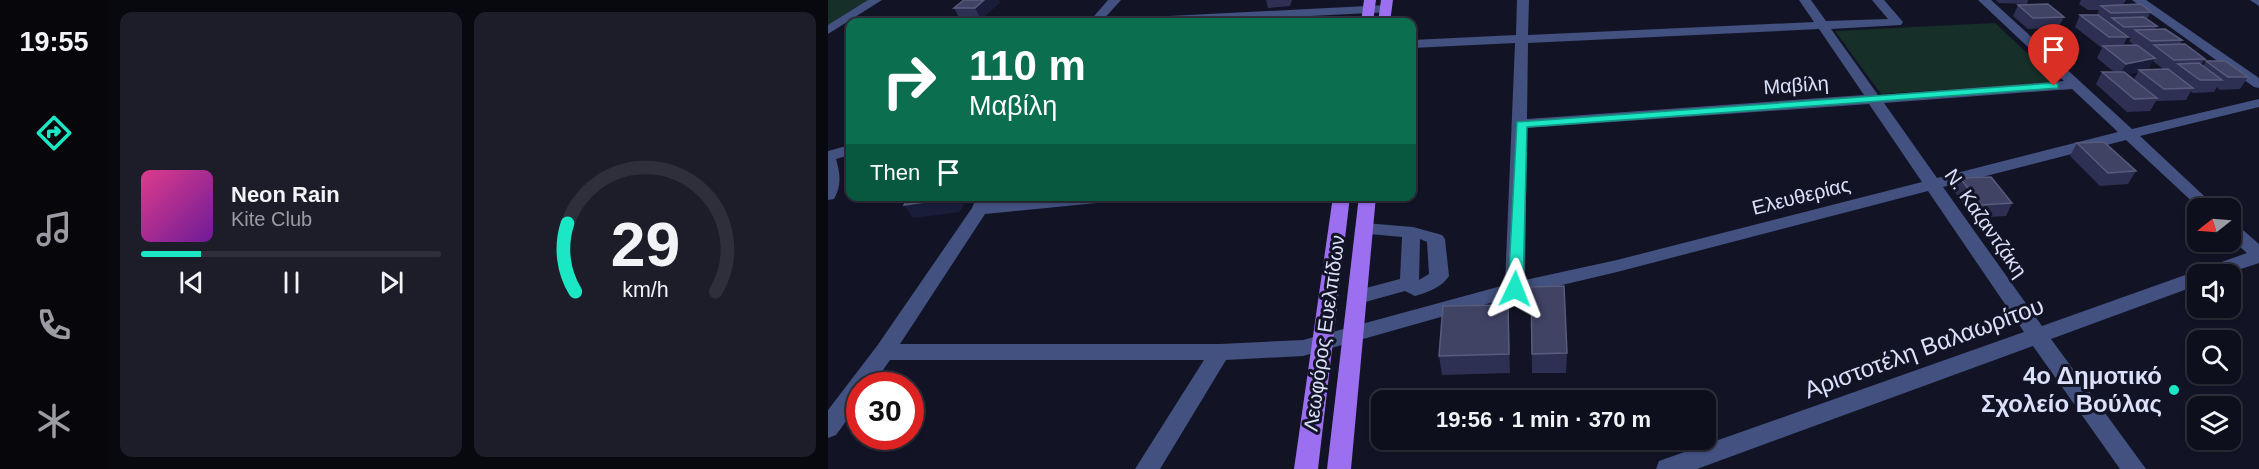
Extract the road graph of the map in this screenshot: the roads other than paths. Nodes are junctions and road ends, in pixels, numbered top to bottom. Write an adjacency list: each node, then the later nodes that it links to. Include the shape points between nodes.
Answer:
1 (876, 0): 10 (street)
2 (1115, 0): 11 (street)
3 (1523, 0): 17 (street)
4 (1805, 0): 14 (street, Ν. Καζαντζάκη)
5 (1878, 0): 14 (street, via 1897,22)
6 (1984, 0): 20 (street)
7 (2138, 0): 19 (street)
8 (1368, 11): 9 (street); 12 (street)
9 (1386, 11)
10 (849, 18)
11 (1099, 18)
12 (1217, 18)
13 (846, 20): 15 (street)
14 (1824, 26): 17 (street); 21 (street, Ν. Καζαντζάκη)
15 (828, 32): 16 (street)
16 (846, 33)
17 (1524, 39): 18 (street); 23 (street)
18 (1416, 44)
19 (2259, 84)
20 (2074, 85): 21 (street, Μαβίλη); 24 (street)
21 (1875, 100): 23 (street, Μαβίλη); 27 (street, Ν. Καζαντζάκη)
22 (2259, 103): 24 (street, Ελευθερίας)
23 (1521, 124): 41 (street)
24 (2128, 134): 27 (street, Ελευθερίας); 29 (street)
25 (846, 151): 26 (street)
26 (828, 157): 28 (street, via 833,176)
27 (1933, 185): 41 (street, Ελευθερίας); 45 (street, Ν. Καζαντζάκη)
28 (828, 195)
29 (2198, 198)
30 (1021, 201): 33 (street)
31 (1341, 201): 46 (main road, Λεωφόρος Ευελπίδων)
32 (1367, 201): 34 (main road, Λεωφόρος Ευελπίδων)
33 (983, 203): 47 (street)
34 (1364, 229): 35 (street); 42 (main road, Λεωφόρος Ευελπίδων)
35 (1411, 233): 40 (street); 40 (street, via 1433,236 1438,244 1438,276 1429,284)
36 (2241, 238): 37 (street)
37 (2259, 255): 38 (street)
38 (2234, 264)
39 (2187, 282): 45 (street, Αριστοτέλη Βαλαωρίτου)
40 (1412, 286): 42 (street); 43 (street)
41 (1515, 289): 43 (street, Ελευθερίας)
42 (1358, 297): 44 (main road, Λεωφόρος Ευελπίδων)
43 (1415, 316): 44 (street, Ελευθερίας)
44 (1354, 333): 46 (street, Ελευθερίας); 52 (main road, Λεωφόρος Ευελπίδων)
45 (2037, 335): 53 (street, Αριστοτέλη Βαλαωρίτου); 54 (street, Ν. Καζαντζάκη)
46 (1322, 342): 48 (street, Ελευθερίας, via 1288,350); 51 (main road, Λεωφόρος Ευελπίδων)
47 (884, 352): 48 (street, Ελευθερίας); 49 (street)
48 (1220, 352): 50 (street)
49 (828, 428)
50 (1147, 469)
51 (1306, 469)
52 (1339, 469)
53 (1668, 469)
54 (2134, 469)

